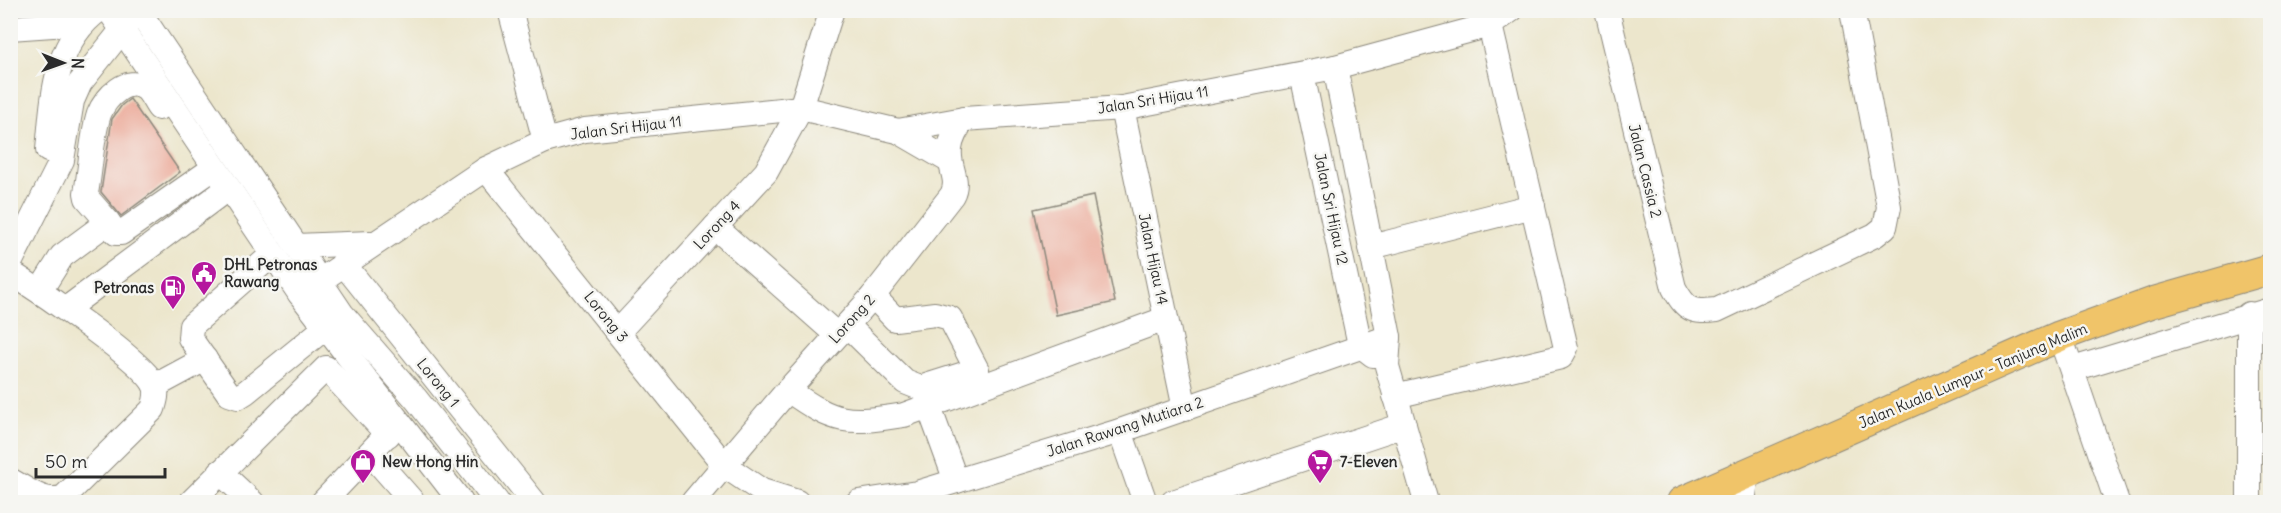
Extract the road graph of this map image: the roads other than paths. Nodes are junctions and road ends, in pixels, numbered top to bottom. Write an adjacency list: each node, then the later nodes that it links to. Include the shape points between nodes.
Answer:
1 (109, 10): 11 (street)
2 (137, 10): 11 (street); 28 (street)
3 (510, 10): 18 (street)
4 (832, 10): 14 (street, Lorong 4)
5 (1511, 10): 9 (street)
6 (1852, 10): 7 (street, Jalan Cassia 2, via 1889,207 1885,227 1717,310 1697,312 1683,304 1674,288)
7 (1601, 14)
8 (85, 15): 10 (street); 23 (street, via 65,52 56,80)
9 (1490, 25): 12 (street, Jalan Sri Hijau 11); 24 (street)
10 (10, 28)
11 (123, 31): 21 (street); 23 (street, via 80,83 72,101 62,160)
12 (1335, 67): 13 (street, Jalan Sri Hijau 11); 29 (street, Jalan Sri Hijau 12)
13 (1302, 74): 15 (street, Jalan Sri Hijau 11); 47 (street, Jalan Sri Hijau 12)
14 (801, 108): 17 (street, Jalan Sri Hijau 11); 18 (street, Jalan Sri Hijau 11, via 585,130); 26 (street, Lorong 4, via 766,172)
15 (1122, 108): 16 (street, Jalan Sri Hijau 11); 41 (street, Jalan Hijau 14)
16 (964, 119): 17 (street, Jalan Sri Hijau 11); 19 (street, Lorong 2, via 949,143)
17 (898, 131): 19 (street, Jalan Sri Hijau 11)
18 (545, 141): 20 (street, Jalan Sri Hijau 11)
19 (948, 160): 37 (street, Lorong 2, via 954,193)
20 (486, 169): 27 (street, Jalan Sri Hijau 11); 44 (street, Lorong 3)
21 (208, 172): 22 (street); 25 (street, via 121,233 116,233); 25 (street, via 146,89 122,86 99,114 86,193)
22 (227, 189): 30 (street); 38 (street)
23 (42, 197): 31 (street)
24 (1533, 206): 29 (street); 54 (street, via 1564,353 1561,357)
25 (108, 222): 36 (street, via 62,256)
26 (715, 227): 43 (street); 44 (street, Lorong 4)
27 (374, 243): 28 (street); 32 (street, Jalan Sri Hijau 11)
28 (296, 246): 35 (street)
29 (1371, 247): 46 (street, Jalan Sri Hijau 12)
30 (273, 254): 35 (street); 49 (street, via 191,326 190,338)
31 (10, 263)
32 (343, 263): 35 (street, Jalan Sri Hijau 11); 73 (street, Lorong 1)
33 (2271, 269): 45 (main road, Jalan Kuala Lumpur - Tanjung Malim, via 2154,302)
34 (10, 272): 36 (street)
35 (310, 287): 42 (street); 72 (street, via 342,314 416,399)
36 (40, 291): 38 (street)
37 (873, 296): 40 (street); 43 (street, Lorong 2)
38 (66, 309): 52 (street, via 139,367)
39 (2260, 312): 51 (street); 82 (street)
40 (895, 319): 48 (street); 48 (street, via 935,314 950,318 978,370 920,388 905,382)
41 (1165, 319): 55 (street); 56 (street, Jalan Hijau 14)
42 (326, 327): 49 (street, via 238,397 229,394); 58 (street)
43 (842, 330): 48 (street); 53 (street, Lorong 2)
44 (618, 332): 61 (street, Lorong 3)
45 (2060, 336): 51 (street); 65 (main road, Jalan Kuala Lumpur - Tanjung Malim)
46 (1389, 337): 47 (street, Jalan Rawang Mutiara 2); 50 (street, Jalan Sri Hijau 12)
47 (1360, 345): 50 (street); 56 (street, Jalan Rawang Mutiara 2)
48 (874, 351)
49 (205, 359): 52 (street)
50 (1387, 366): 54 (street, Jalan Sri Hijau 12)
51 (2073, 369): 81 (street)
52 (155, 386): 63 (street, via 153,409 64,496 55,500 44,498)
53 (788, 390): 55 (street, via 835,419 865,421); 61 (street, Lorong 2)
54 (1395, 396): 57 (street, Jalan Sri Hijau 12)
55 (929, 407): 64 (street)
56 (1185, 409): 59 (street, Jalan Rawang Mutiara 2)
57 (1404, 425): 78 (street); 79 (street, Jalan Sri Hijau 12)
58 (394, 428): 60 (street); 62 (street, via 327,368); 71 (street)
59 (1120, 431): 64 (street, Jalan Rawang Mutiara 2); 77 (street)
60 (370, 453): 69 (street); 70 (street)
61 (725, 466): 74 (street, Lorong 2); 75 (street, via 762,491)
62 (220, 472): 67 (street); 68 (street)
63 (10, 480)
64 (956, 481): 66 (street, Jalan Rawang Mutiara 2)
65 (1745, 488): 80 (main road, Jalan Kuala Lumpur - Tanjung Malim)
66 (895, 500): 76 (street, Jalan Rawang Mutiara 2)
67 (191, 502)
68 (252, 502)
69 (322, 502)
70 (412, 502)
71 (462, 502)
72 (497, 502)
73 (534, 502)
74 (693, 502)
75 (797, 502)
76 (858, 502)
77 (1145, 502)
78 (1173, 502)
79 (1425, 502)
80 (1682, 502)
81 (2117, 502)
82 (2250, 502)

